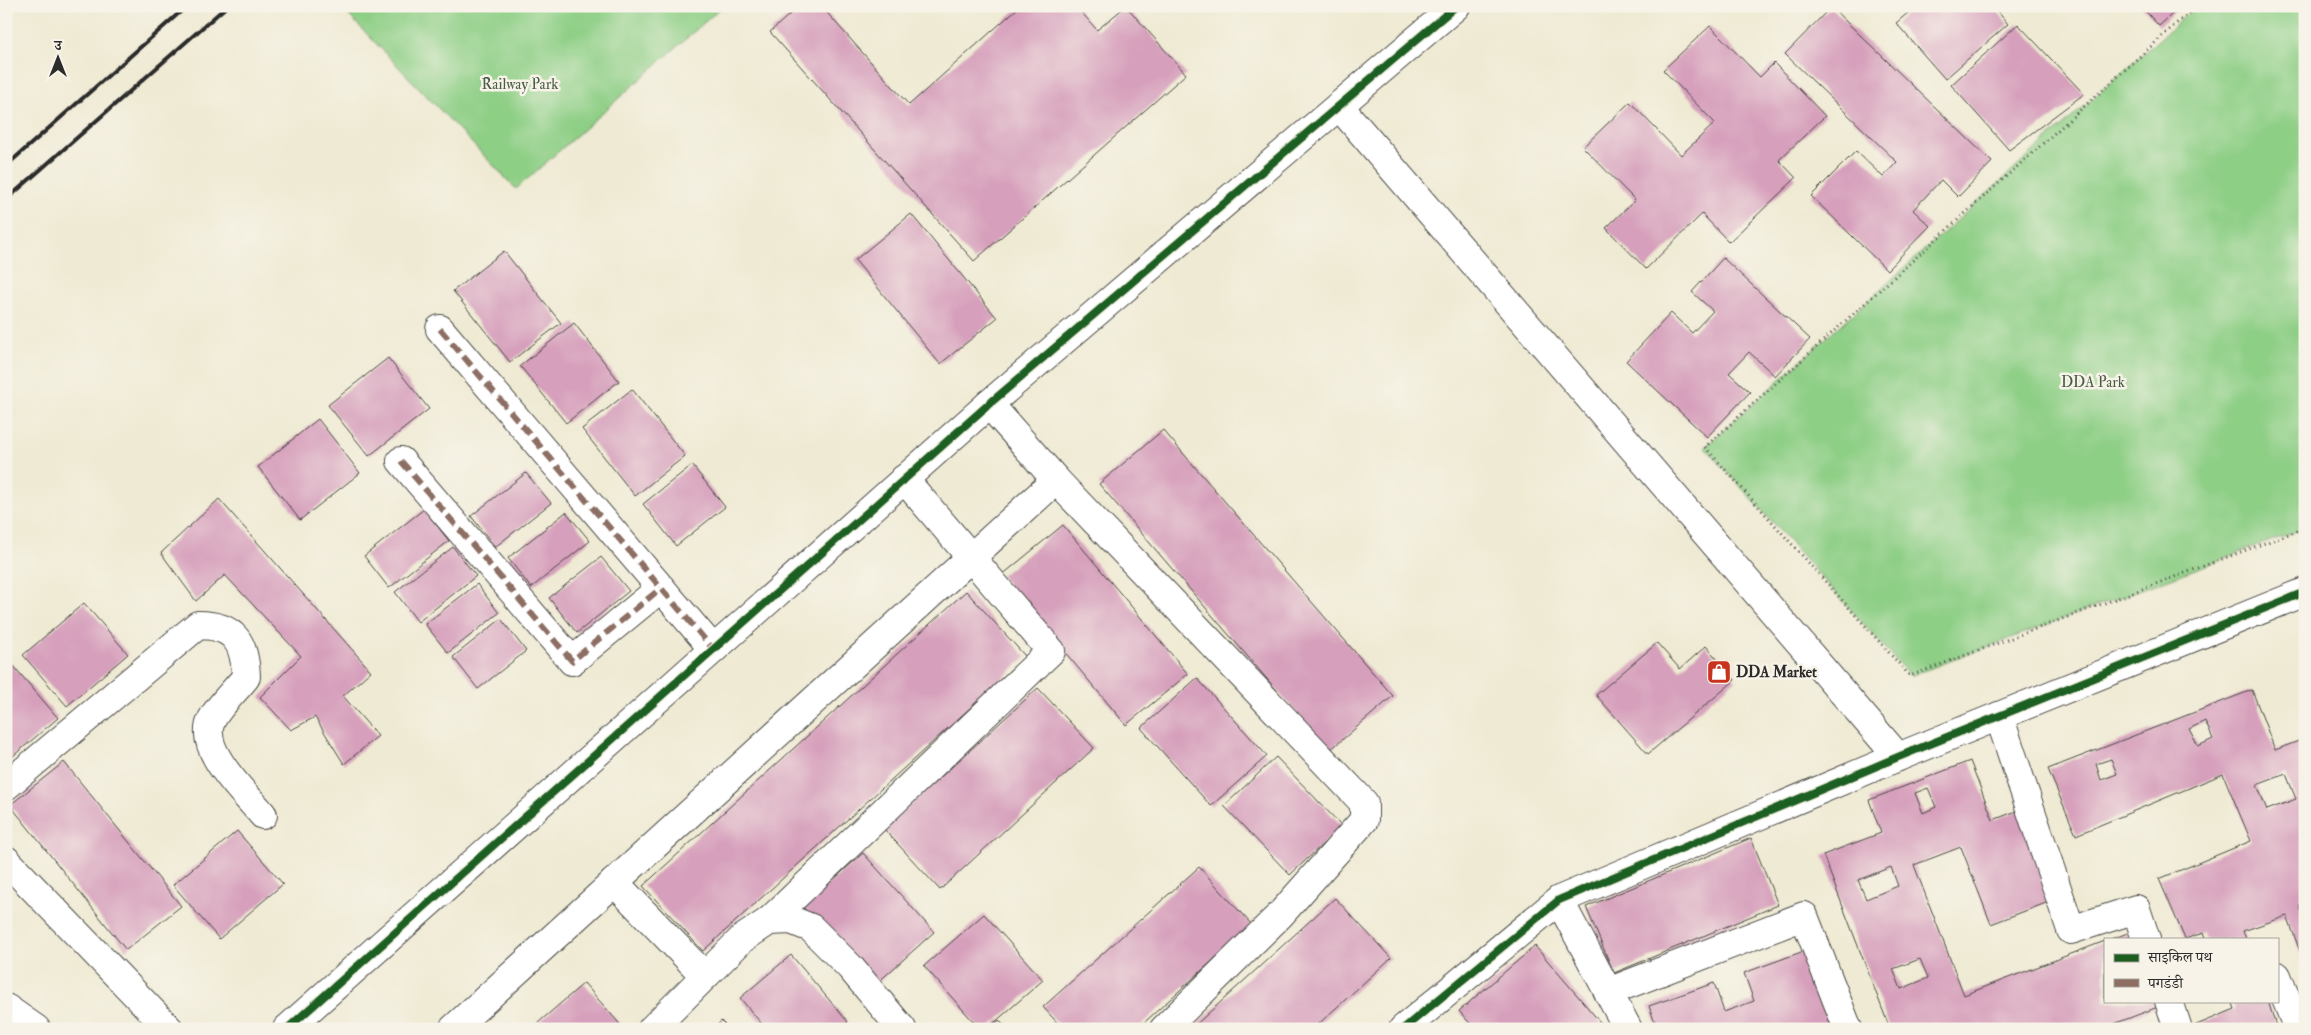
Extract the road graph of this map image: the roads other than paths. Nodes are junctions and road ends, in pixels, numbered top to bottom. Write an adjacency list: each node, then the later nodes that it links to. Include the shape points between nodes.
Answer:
1 (1456, 6): 2 (street)
2 (1339, 106): 4 (street); 13 (street)
3 (440, 329): 9 (street)
4 (989, 404): 6 (street); 7 (street)
5 (401, 461): 9 (street, via 572,661)
6 (904, 479): 8 (street); 11 (street)
7 (1056, 480): 8 (street); 32 (street, via 1364,803 1364,820 1280,915)
8 (971, 557): 17 (street); 19 (street, via 1051,651)
9 (661, 588): 11 (street)
10 (2305, 592): 12 (street)
11 (713, 649): 28 (street)
12 (1999, 716): 13 (street); 20 (street, via 2072,930 2136,909)
13 (1898, 757): 18 (street)
14 (6, 786): 15 (street, via 198,625 216,625 237,638 245,656 246,677 211,720 208,738 214,756)
15 (263, 815)
16 (6, 860): 27 (street)
17 (614, 882): 21 (street); 29 (street)
18 (1559, 900): 23 (street); 33 (street)
19 (769, 921): 21 (street, via 742,939); 31 (street, via 791,920 810,928 850,968)
20 (2146, 938)
21 (705, 976): 30 (street)
22 (2278, 979): 37 (street)
23 (1608, 992): 34 (street); 35 (street, via 1804,916)
24 (2169, 1002): 36 (street)
25 (6, 1008): 26 (street)
26 (36, 1029)
27 (169, 1029)
28 (287, 1029)
29 (453, 1029)
30 (652, 1029)
31 (902, 1029)
32 (1164, 1029)
33 (1403, 1029)
34 (1628, 1029)
35 (1848, 1029)
36 (2178, 1029)
37 (2298, 1029)

